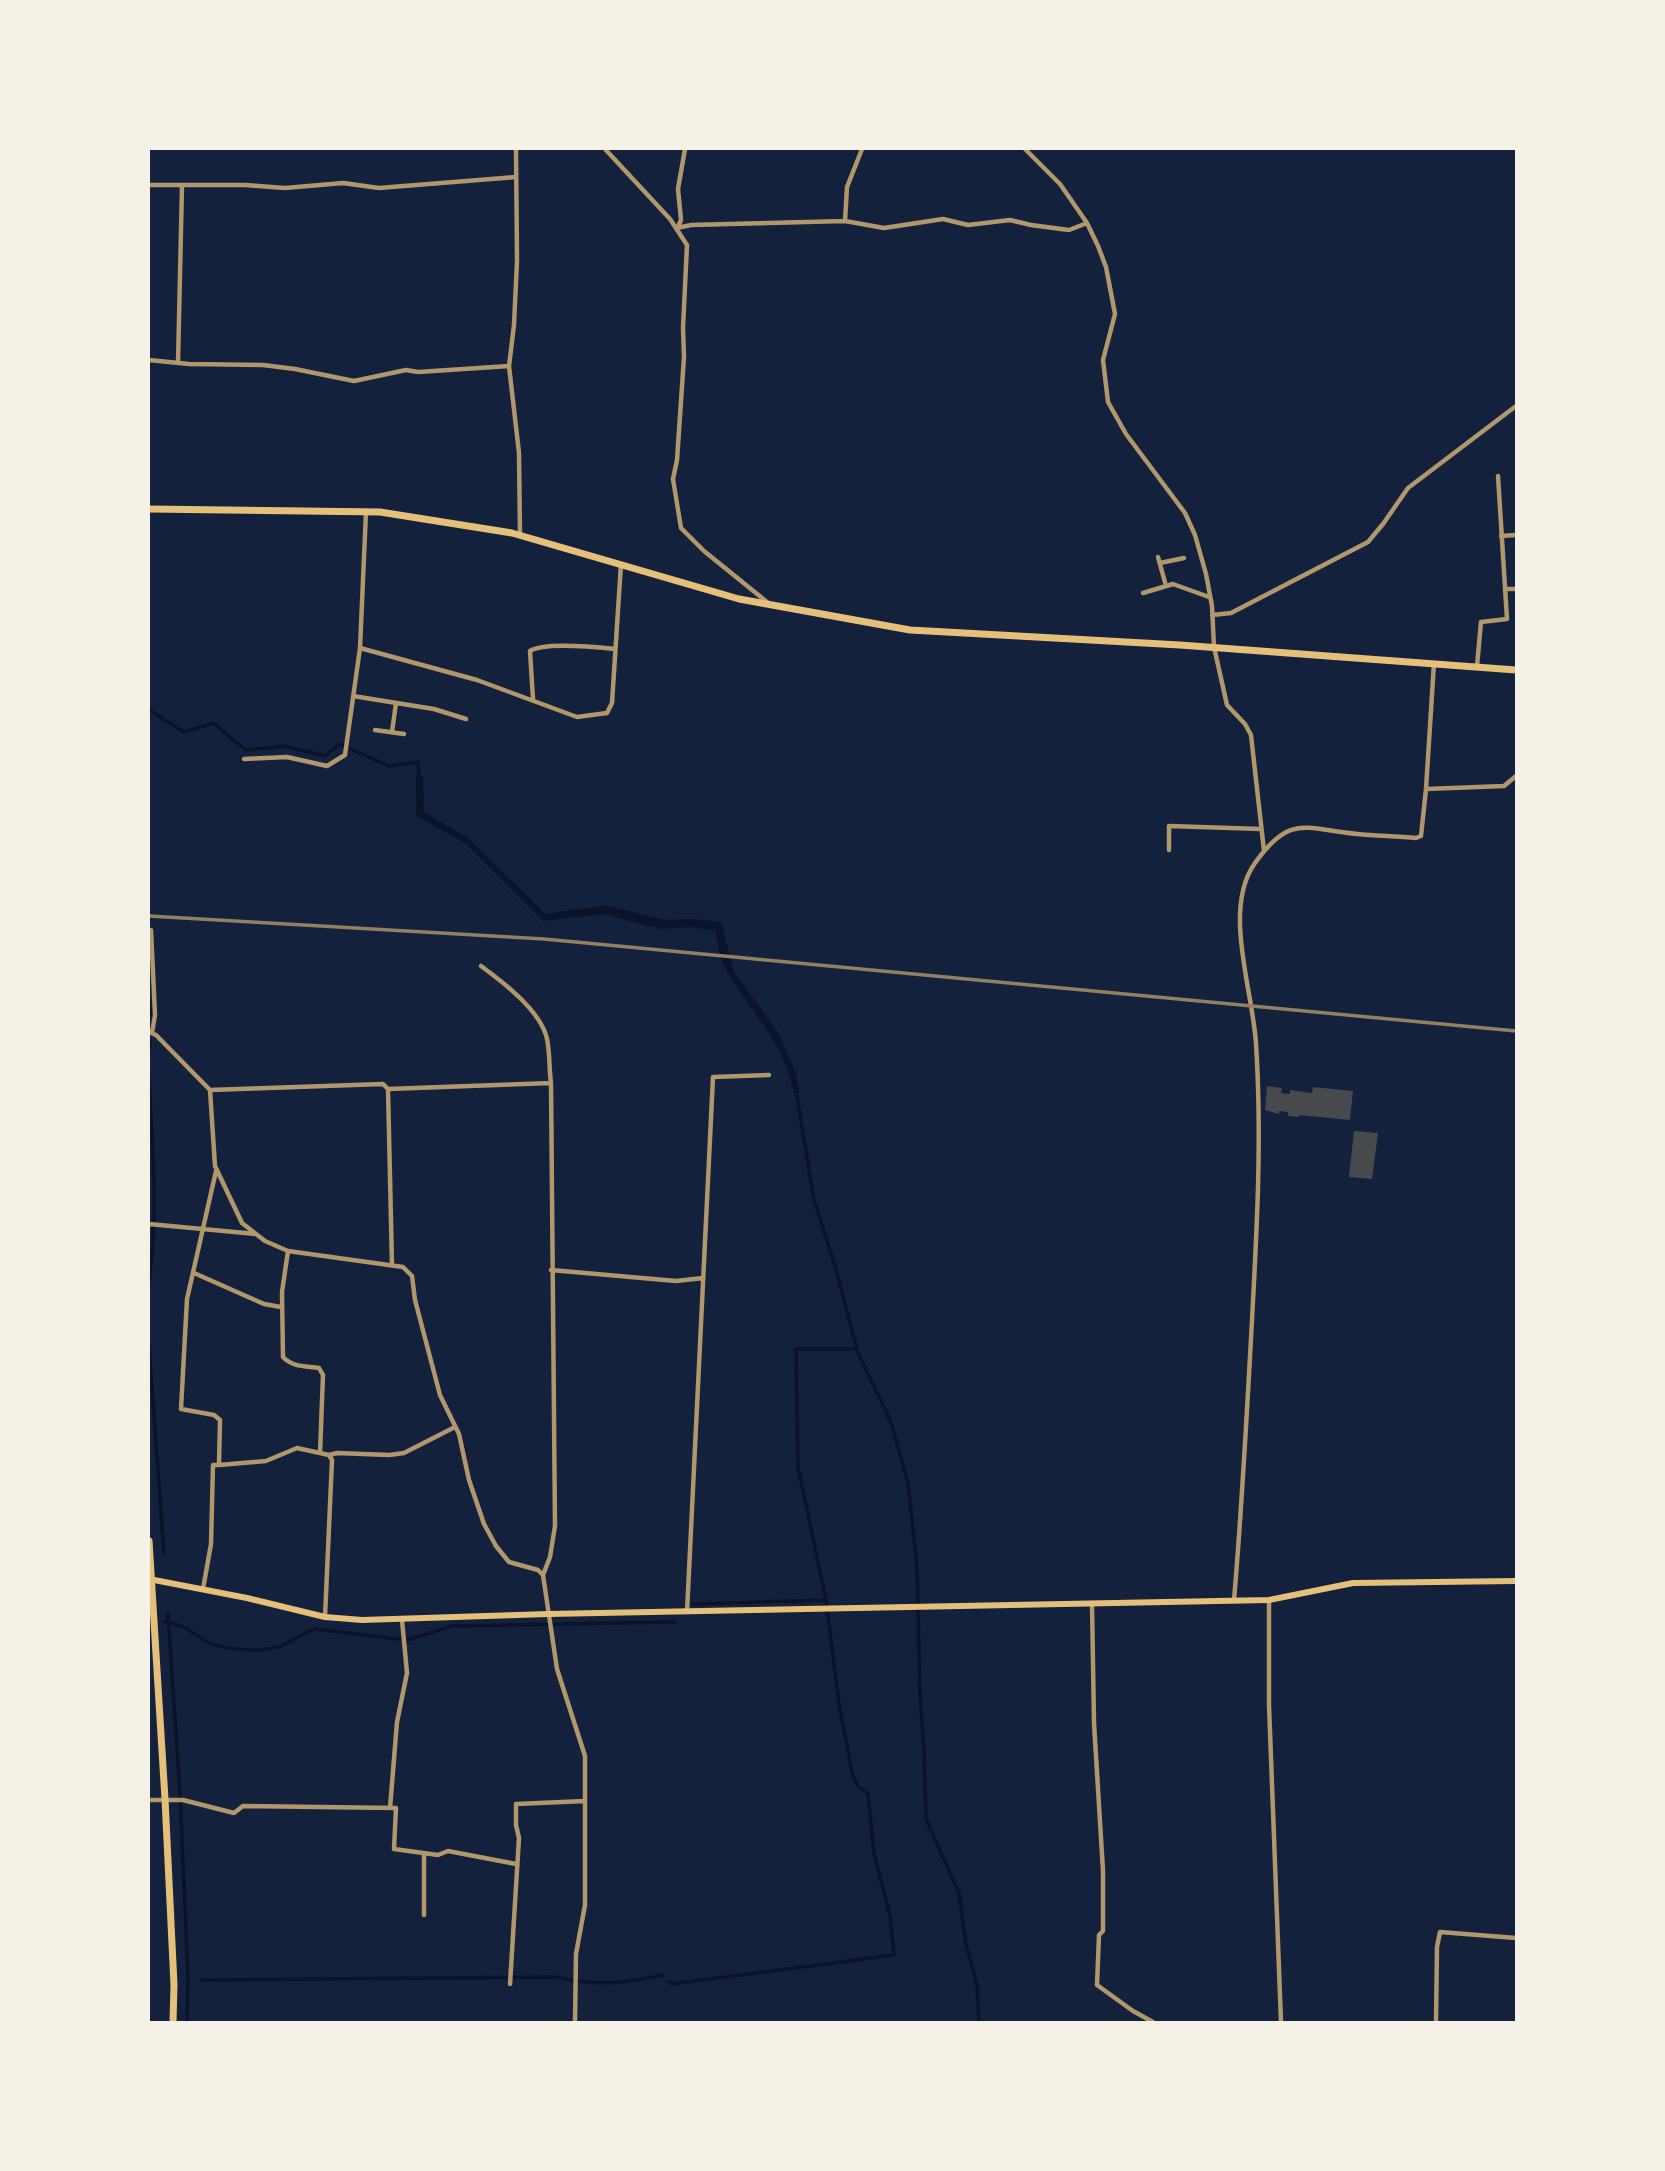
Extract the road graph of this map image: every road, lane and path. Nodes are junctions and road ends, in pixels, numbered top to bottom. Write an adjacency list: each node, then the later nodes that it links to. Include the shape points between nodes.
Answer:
1 (516, 149): 6 (street)
2 (605, 149): 11 (street)
3 (685, 149): 11 (street)
4 (862, 149): 9 (street, via 847,187)
5 (1025, 149): 10 (street, via 1060,184)
6 (516, 177): 8 (street, via 379,188 343,183 285,188); 14 (street, via 517,261)
7 (149, 185): 8 (street)
8 (183, 185): 13 (street)
9 (845, 221): 10 (street, via 884,228 943,219 968,225 1010,220 1069,230); 11 (street)
10 (1087, 223): 30 (street, via 1106,267 1115,314 1102,360 1108,402 1185,513)
11 (677, 228): 31 (street, via 687,245 684,357 673,479 681,528)
12 (149, 360): 13 (street)
13 (178, 363): 14 (street, via 274,366 354,381 406,370)
14 (509, 366): 19 (street, via 519,453)
15 (1516, 406): 32 (street, via 1408,488 1368,542 1231,613)
16 (1498, 476): 21 (street)
17 (149, 509): 18 (main road)
18 (366, 512): 19 (main road); 34 (street)
19 (520, 535): 25 (main road)
20 (1516, 535): 21 (street)
21 (1502, 536): 27 (street)
22 (1158, 556): 24 (street)
23 (1184, 558): 24 (street)
24 (1160, 563): 26 (street)
25 (621, 564): 31 (main road); 35 (street)
26 (1166, 586): 29 (street); 30 (street, via 1173,584)
27 (1505, 589): 28 (street); 37 (street, via 1507,618 1481,622)
28 (1516, 589)
29 (1143, 593)
30 (1210, 597): 32 (street)
31 (770, 605): 33 (main road, via 910,630)
32 (1212, 615): 33 (street)
33 (1214, 647): 36 (main road); 49 (street, via 1227,705 1251,735)
34 (360, 648): 39 (street); 40 (street)
35 (615, 649): 40 (street, via 538,646 530,651); 40 (street, via 612,703 607,713 577,717)
36 (1434, 663): 37 (main road); 48 (street)
37 (1477, 667): 38 (main road)
38 (1516, 670)
39 (353, 696): 41 (street); 46 (street, via 345,754 327,766 287,757)
40 (533, 699)
41 (397, 703): 42 (street); 44 (street)
42 (466, 719)
43 (375, 730): 44 (street)
44 (392, 732): 45 (street)
45 (404, 734)
46 (244, 760)
47 (1516, 776): 48 (street, via 1504,786)
48 (1426, 789): 51 (street, via 1421,836 1416,838 1305,826 1291,829)
49 (1261, 829): 50 (street, via 1169,826); 51 (street)
50 (1169, 850)
51 (1264, 851): 78 (street, via 1246,878 1240,901 1240,943 1255,1023 1259,1175)
52 (149, 930): 54 (street, via 155,1015)
53 (481, 965): 56 (street, via 510,987 547,1037)
54 (150, 1032): 58 (street)
55 (769, 1075): 67 (street, via 713,1077)
56 (551, 1083): 57 (street); 65 (street)
57 (388, 1089): 58 (street, via 383,1084); 64 (street)
58 (210, 1090): 59 (street)
59 (217, 1170): 61 (street); 62 (street, via 242,1223)
60 (150, 1224): 61 (street)
61 (203, 1229): 62 (street); 66 (street)
62 (257, 1235): 63 (street)
63 (288, 1251): 64 (street); 68 (street)
64 (392, 1265): 69 (street, via 403,1267 412,1276 440,1395)
65 (551, 1270): 67 (street); 74 (street, via 555,1526)
66 (194, 1273): 68 (street); 72 (street, via 187,1299 181,1409 220,1420)
67 (703, 1278): 81 (street)
68 (281, 1307): 70 (street, via 283,1357 296,1365 319,1368 323,1375)
69 (455, 1427): 71 (street, via 404,1453); 74 (street, via 484,1524 496,1546 509,1562)
70 (320, 1453): 71 (street); 72 (street, via 297,1448 265,1461)
71 (329, 1455): 82 (street)
72 (219, 1465): 77 (street, via 213,1465 211,1544)
73 (149, 1541): 75 (main road)
74 (543, 1575): 84 (street)
75 (150, 1579): 77 (main road); 85 (main road)
76 (1516, 1581): 79 (main road, via 1353,1583)
77 (203, 1590): 82 (main road)
78 (1234, 1600): 79 (main road); 80 (main road)
79 (1269, 1600): 97 (street)
80 (1092, 1603): 81 (main road); 96 (street, via 1103,1871 1097,1985)
81 (687, 1612): 84 (main road)
82 (325, 1617): 83 (main road)
83 (402, 1620): 84 (main road); 88 (street, via 407,1673 397,1722)
84 (549, 1620): 87 (street, via 557,1669 585,1756)
85 (165, 1799): 86 (street); 88 (street, via 234,1813 243,1806); 94 (main road)
86 (149, 1800)
87 (585, 1801): 90 (street, via 516,1804); 95 (street, via 586,1905 576,1954)
88 (390, 1808): 89 (street, via 396,1808 394,1849)
89 (424, 1854): 90 (street, via 448,1851); 91 (street)
90 (516, 1864): 93 (street)
91 (424, 1915)
92 (1516, 1938): 98 (street, via 1440,1933)
93 (510, 1980)
94 (173, 2022)
95 (575, 2022)
96 (1153, 2022)
97 (1281, 2022)
98 (1436, 2022)

